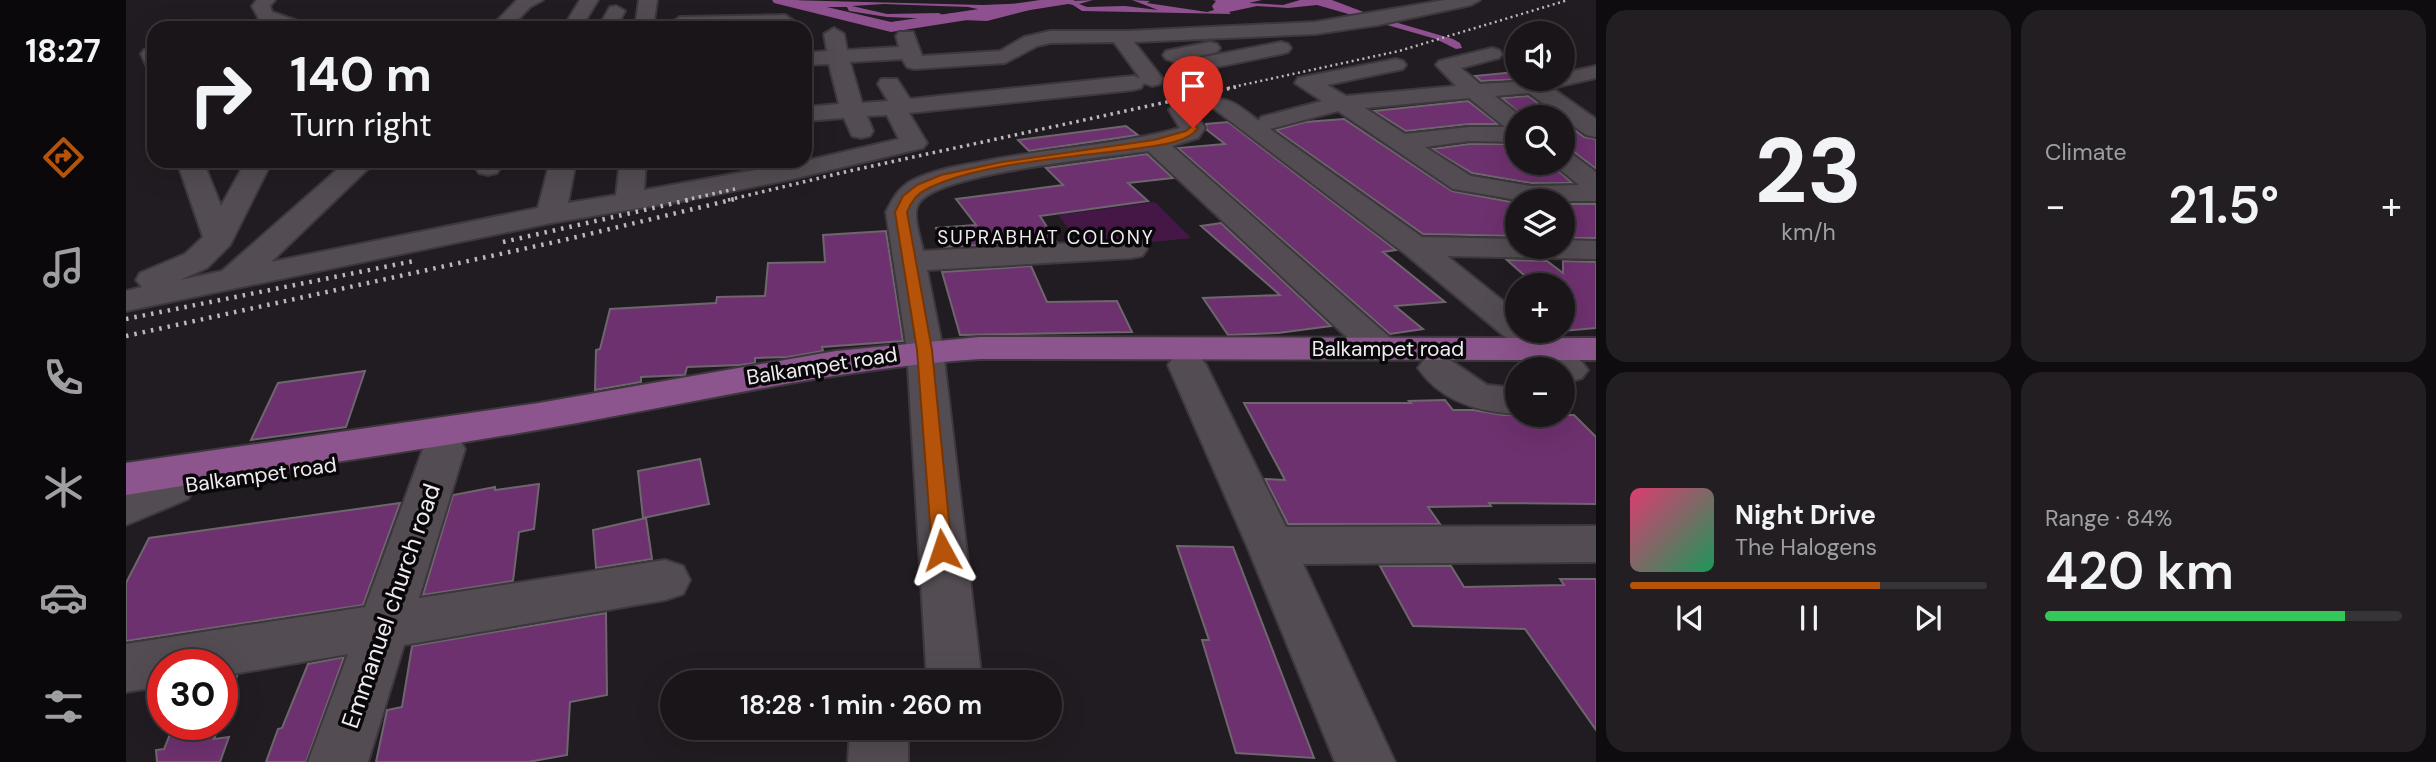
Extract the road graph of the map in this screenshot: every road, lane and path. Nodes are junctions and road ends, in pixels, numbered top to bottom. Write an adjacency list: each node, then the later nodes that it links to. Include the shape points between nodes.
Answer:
1 (266, 0): 10 (street, via 261,6 265,15)
2 (534, 0): 11 (street, via 524,3)
3 (589, 0): 12 (street)
4 (648, 0): 14 (street)
5 (683, 0): 15 (street)
6 (718, 0): 16 (street)
7 (1471, 0): 17 (street)
8 (1491, 3): 17 (street)
9 (616, 11): 13 (street)
10 (281, 21)
11 (506, 21)
12 (576, 21)
13 (611, 21)
14 (645, 21)
15 (681, 21)
16 (715, 21)
17 (1372, 26): 20 (street); 21 (street); 34 (street, via 1164,47 1157,53 1159,59)
18 (873, 32): 23 (street)
19 (1078, 36): 20 (street); 26 (street, via 1044,38 1059,47 1005,57); 29 (street)
20 (1125, 36): 36 (street, via 1120,40)
21 (1299, 44): 22 (street, via 1236,43); 27 (street)
22 (1208, 49): 27 (street); 27 (street, via 1173,55 1197,65)
23 (877, 54): 26 (street); 32 (street)
24 (1492, 54): 42 (street, via 1447,63)
25 (1575, 57): 30 (street)
26 (914, 58): 32 (street); 43 (street); 45 (street, via 1116,68 1133,83)
27 (1232, 59)
28 (812, 60): 32 (street)
29 (1106, 60)
30 (1596, 64)
31 (1396, 65): 44 (street, via 1306,83)
32 (840, 66): 38 (street); 43 (street); 47 (street)
33 (1596, 72): 35 (street)
34 (1180, 75)
35 (1575, 77)
36 (1152, 79)
37 (1575, 83): 39 (street)
38 (812, 87)
39 (1596, 88)
40 (1505, 89): 42 (street)
41 (1541, 91): 54 (street)
42 (1474, 92): 44 (street); 50 (street)
43 (892, 95): 45 (street); 47 (street); 58 (street, via 914,143)
44 (1342, 103): 51 (street); 56 (street)
45 (942, 104): 53 (street)
46 (1221, 105): 74 (street)
47 (853, 110): 49 (street); 58 (street)
48 (1181, 110): 57 (street, via 1193,128 1189,134)
49 (812, 114)
50 (1505, 116)
51 (1270, 122)
52 (812, 125): 59 (street)
53 (962, 126)
54 (1595, 130)
55 (1505, 135): 56 (street)
56 (1400, 142): 70 (street, via 1463,183 1531,194)
57 (1154, 143): 77 (street, via 1002,165 921,187 907,198 901,212); 82 (street)
58 (870, 153): 59 (street)
59 (829, 163): 60 (street)
60 (812, 165)
61 (193, 168): 73 (street)
62 (255, 168): 73 (street)
63 (355, 168): 79 (street)
64 (561, 168): 72 (street)
65 (632, 168): 71 (street)
66 (774, 168): 68 (street)
67 (1575, 169): 69 (street)
68 (736, 171): 71 (street)
69 (1596, 185)
70 (1596, 193)
71 (629, 201): 72 (street)
72 (551, 214): 79 (street)
73 (219, 239): 78 (street, via 196,261)
74 (1415, 246): 76 (street); 83 (street)
75 (1131, 249): 77 (street)
76 (1596, 250)
77 (908, 261): 84 (street)
78 (178, 269): 79 (street); 80 (street)
79 (240, 272): 81 (street)
80 (126, 286)
81 (126, 301)
82 (1381, 349): 83 (main road, Balkampet road); 84 (main road, Balkampet road, via 980,348)
83 (1552, 355): 86 (main road, Balkampet road)
84 (925, 358): 85 (main road, Balkampet road); 88 (main road, Balkampet road, via 660,414); 91 (main road, Balkampet road, via 851,358); 99 (street)
85 (1187, 365): 86 (main road, Balkampet road); 95 (street)
86 (1437, 368): 87 (street, via 1472,396)
87 (1505, 401)
88 (444, 449): 91 (main road, Balkampet road); 97 (street, Emmanuel church road)
89 (126, 464): 91 (street, via 168,458)
90 (126, 479): 91 (main road)
91 (176, 479): 92 (main road); 93 (street)
92 (126, 494)
93 (126, 508)
94 (1596, 544): 95 (street)
95 (1271, 545): 103 (street)
96 (665, 580): 97 (street)
97 (384, 626): 98 (street); 101 (street, Emmanuel church road)
98 (126, 668)
99 (953, 670)
100 (879, 740): 102 (street)
101 (338, 762)
102 (878, 762)
103 (1365, 762)

